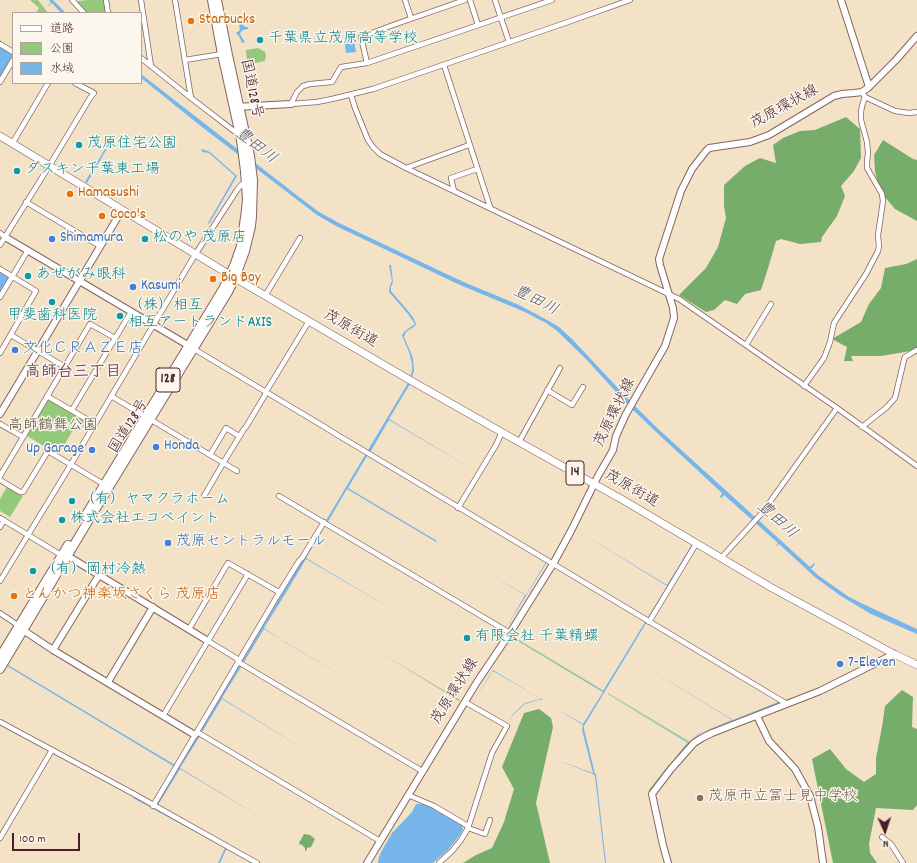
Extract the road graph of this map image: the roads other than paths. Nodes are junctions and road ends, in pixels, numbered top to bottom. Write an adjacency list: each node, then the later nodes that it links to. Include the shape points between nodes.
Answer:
1 (74, 0): 15 (street)
2 (106, 0): 16 (street)
3 (141, 0): 30 (street)
4 (175, 0): 26 (street)
5 (212, 0): 24 (highway, 国道128号 / 128)
6 (218, 0): 39 (highway, 国道128号 / 128)
7 (405, 0): 17 (street)
8 (465, 0): 17 (street)
9 (470, 0): 19 (street)
10 (495, 0): 18 (street)
11 (552, 0): 18 (street)
12 (630, 0): 14 (street)
13 (841, 0): 34 (street)
14 (618, 2): 21 (street)
15 (83, 12)
16 (108, 12)
17 (411, 18): 28 (street, via 361,37)
18 (501, 18): 19 (street); 21 (street)
19 (478, 25): 28 (street)
20 (917, 36): 34 (street, 茂原環状線)
21 (509, 42): 29 (street)
22 (0, 44): 23 (street)
23 (12, 51)
24 (222, 54): 26 (street); 39 (highway, 国道128号 / 128)
25 (142, 59): 30 (street)
26 (185, 60): 37 (street)
27 (12, 62): 31 (street)
28 (367, 63): 38 (street, via 340,67 332,82 303,86)
29 (444, 65): 36 (street); 44 (street)
30 (151, 66): 37 (street)
31 (1, 79)
32 (47, 84): 43 (street)
33 (78, 84): 45 (street, via 94,93)
34 (869, 88): 35 (street, 茂原環状線)
35 (864, 94): 40 (street, via 895,111); 63 (street, 茂原環状線, via 834,96 769,136 750,142 709,148 706,151 692,169 681,191 660,259); 79 (street, via 861,120 867,142 867,168 882,194 883,202 878,252 834,323 824,358)
36 (351, 95): 38 (street); 46 (street, via 363,130 373,147 380,154)
37 (191, 98): 42 (street)
38 (291, 104): 39 (street)
39 (236, 106): 42 (highway, 国道128号 / 128)
40 (917, 112)
41 (0, 136): 43 (main road, 茂原街道)
42 (242, 137): 48 (highway, 国道128号 / 128, via 246,171); 48 (highway, 国道128号 / 128, via 248,146)
43 (12, 144): 45 (main road, 茂原街道)
44 (470, 145): 46 (street); 47 (street)
45 (49, 166): 50 (street); 52 (main road, 茂原街道)
46 (406, 168): 49 (street)
47 (477, 168): 49 (street, via 451,178); 51 (street)
48 (250, 180): 58 (street, via 237,190); 61 (highway, 国道128号 / 128, via 253,198 250,226 245,251)
49 (454, 191): 51 (street)
50 (26, 202): 53 (street); 56 (street)
51 (490, 207): 63 (street)
52 (122, 210): 56 (street); 58 (main road, 茂原街道)
53 (2, 235): 55 (street); 57 (street)
54 (300, 238): 65 (street)
55 (0, 245)
56 (100, 246): 62 (street)
57 (28, 250): 60 (street); 62 (street)
58 (196, 254): 61 (main road, 茂原街道); 69 (street)
59 (0, 269): 60 (street)
60 (12, 277): 64 (street); 70 (street, via 36,291)
61 (232, 277): 65 (main road, 茂原街道 / 14); 73 (highway, 国道128号 / 128, via 228,292)
62 (79, 281): 67 (street); 75 (street)
63 (668, 292): 72 (street); 103 (street, 茂原環状線, via 674,318 665,346 626,414 613,450)
64 (0, 296)
65 (265, 296): 68 (main road, 茂原街道 / 14)
66 (771, 304): 72 (street)
67 (131, 312): 69 (street); 71 (street)
68 (309, 321): 82 (street); 92 (main road, 茂原街道 / 14)
69 (153, 325): 73 (street); 84 (street)
70 (11, 335): 75 (street); 76 (street)
71 (115, 338): 77 (street, via 90,324); 86 (street)
72 (746, 346): 79 (street)
73 (191, 348): 82 (street); 88 (highway, 国道128号 / 128)
74 (917, 350): 91 (street, via 905,357 895,398)
75 (37, 351): 77 (street); 87 (street)
76 (0, 353)
77 (65, 367): 83 (street)
78 (560, 368): 81 (street)
79 (804, 386): 85 (street)
80 (583, 387): 81 (street, via 572,405)
81 (547, 390): 95 (street)
82 (266, 392): 93 (street); 107 (street)
83 (47, 396): 86 (street); 94 (street)
84 (111, 396): 88 (street); 90 (street)
85 (837, 408): 91 (street); 114 (street, via 762,513)
86 (72, 410): 90 (street)
87 (0, 414)
88 (149, 418): 96 (street); 104 (highway, 国道128号 / 128)
89 (0, 424): 94 (street)
90 (94, 424): 98 (street)
91 (862, 427): 99 (street)
92 (502, 432): 95 (main road, 茂原街道 / 14); 107 (street)
93 (240, 436): 96 (street, via 226,428); 97 (street)
94 (23, 437): 101 (street)
95 (519, 442): 103 (main road, 茂原街道 / 14)
96 (210, 455): 97 (street)
97 (224, 463): 100 (street); 105 (street)
98 (70, 464): 102 (street, via 48,451 23,492); 104 (street); 111 (street)
99 (917, 466)
100 (237, 471)
101 (0, 476)
102 (0, 480)
103 (594, 484): 112 (main road, 茂原街道 / 14); 115 (street, 茂原環状線)
104 (107, 486): 113 (highway, 国道128号 / 128)
105 (204, 496)
106 (279, 496): 109 (street)
107 (458, 508): 115 (street)
108 (2, 519): 110 (street); 111 (street)
109 (324, 522): 119 (street); 125 (street)
110 (0, 527)
111 (28, 535): 113 (street); 118 (street)
112 (696, 544): 114 (main road, 茂原街道 / 14); 122 (street)
113 (64, 556): 117 (street); 123 (highway, 国道128号 / 128)
114 (721, 558): 128 (main road, 茂原街道 / 14)
115 (553, 564): 122 (street); 125 (street, 茂原環状線)
116 (248, 574): 119 (street); 124 (street, via 228,563); 126 (street)
117 (99, 575): 120 (street); 127 (street)
118 (0, 581)
119 (280, 592): 130 (street)
120 (153, 607): 124 (street); 133 (street)
121 (0, 613): 123 (street)
122 (649, 622): 135 (street)
123 (22, 628): 127 (street); 129 (highway, 国道128号 / 128); 132 (highway, 国道128号 / 128)
124 (189, 629): 126 (street)
125 (510, 633): 134 (street, 茂原環状線)
126 (208, 641): 130 (street); 136 (street)
127 (53, 650): 133 (street)
128 (894, 654): 131 (main road, 茂原街道 / 14); 135 (street, via 820,692)
129 (0, 657)
130 (239, 661): 139 (street); 141 (street)
131 (917, 665)
132 (0, 669)
133 (108, 682): 136 (street)
134 (465, 702): 141 (street, 茂原環状線); 145 (street, via 507,726 492,753)
135 (787, 704): 137 (street)
136 (163, 716): 139 (street)
137 (757, 716): 152 (street, via 712,733 694,743 652,794); 153 (street, via 769,741 795,769 810,796)
138 (0, 722): 140 (street)
139 (196, 734): 143 (street); 148 (street)
140 (52, 750): 143 (street); 147 (street)
141 (422, 771): 142 (street, 茂原環状線)
142 (408, 795): 145 (street, via 434,806); 148 (street, 茂原環状線)
143 (154, 806): 149 (street)
144 (490, 820): 145 (street, via 485,834)
145 (468, 827): 151 (street, via 461,840)
146 (882, 837): 154 (street, via 891,844)
147 (0, 838)
148 (380, 841): 150 (street, 茂原環状線)
149 (257, 863)
150 (367, 863)
151 (439, 863)
152 (668, 863)
153 (823, 863)
154 (903, 863)

